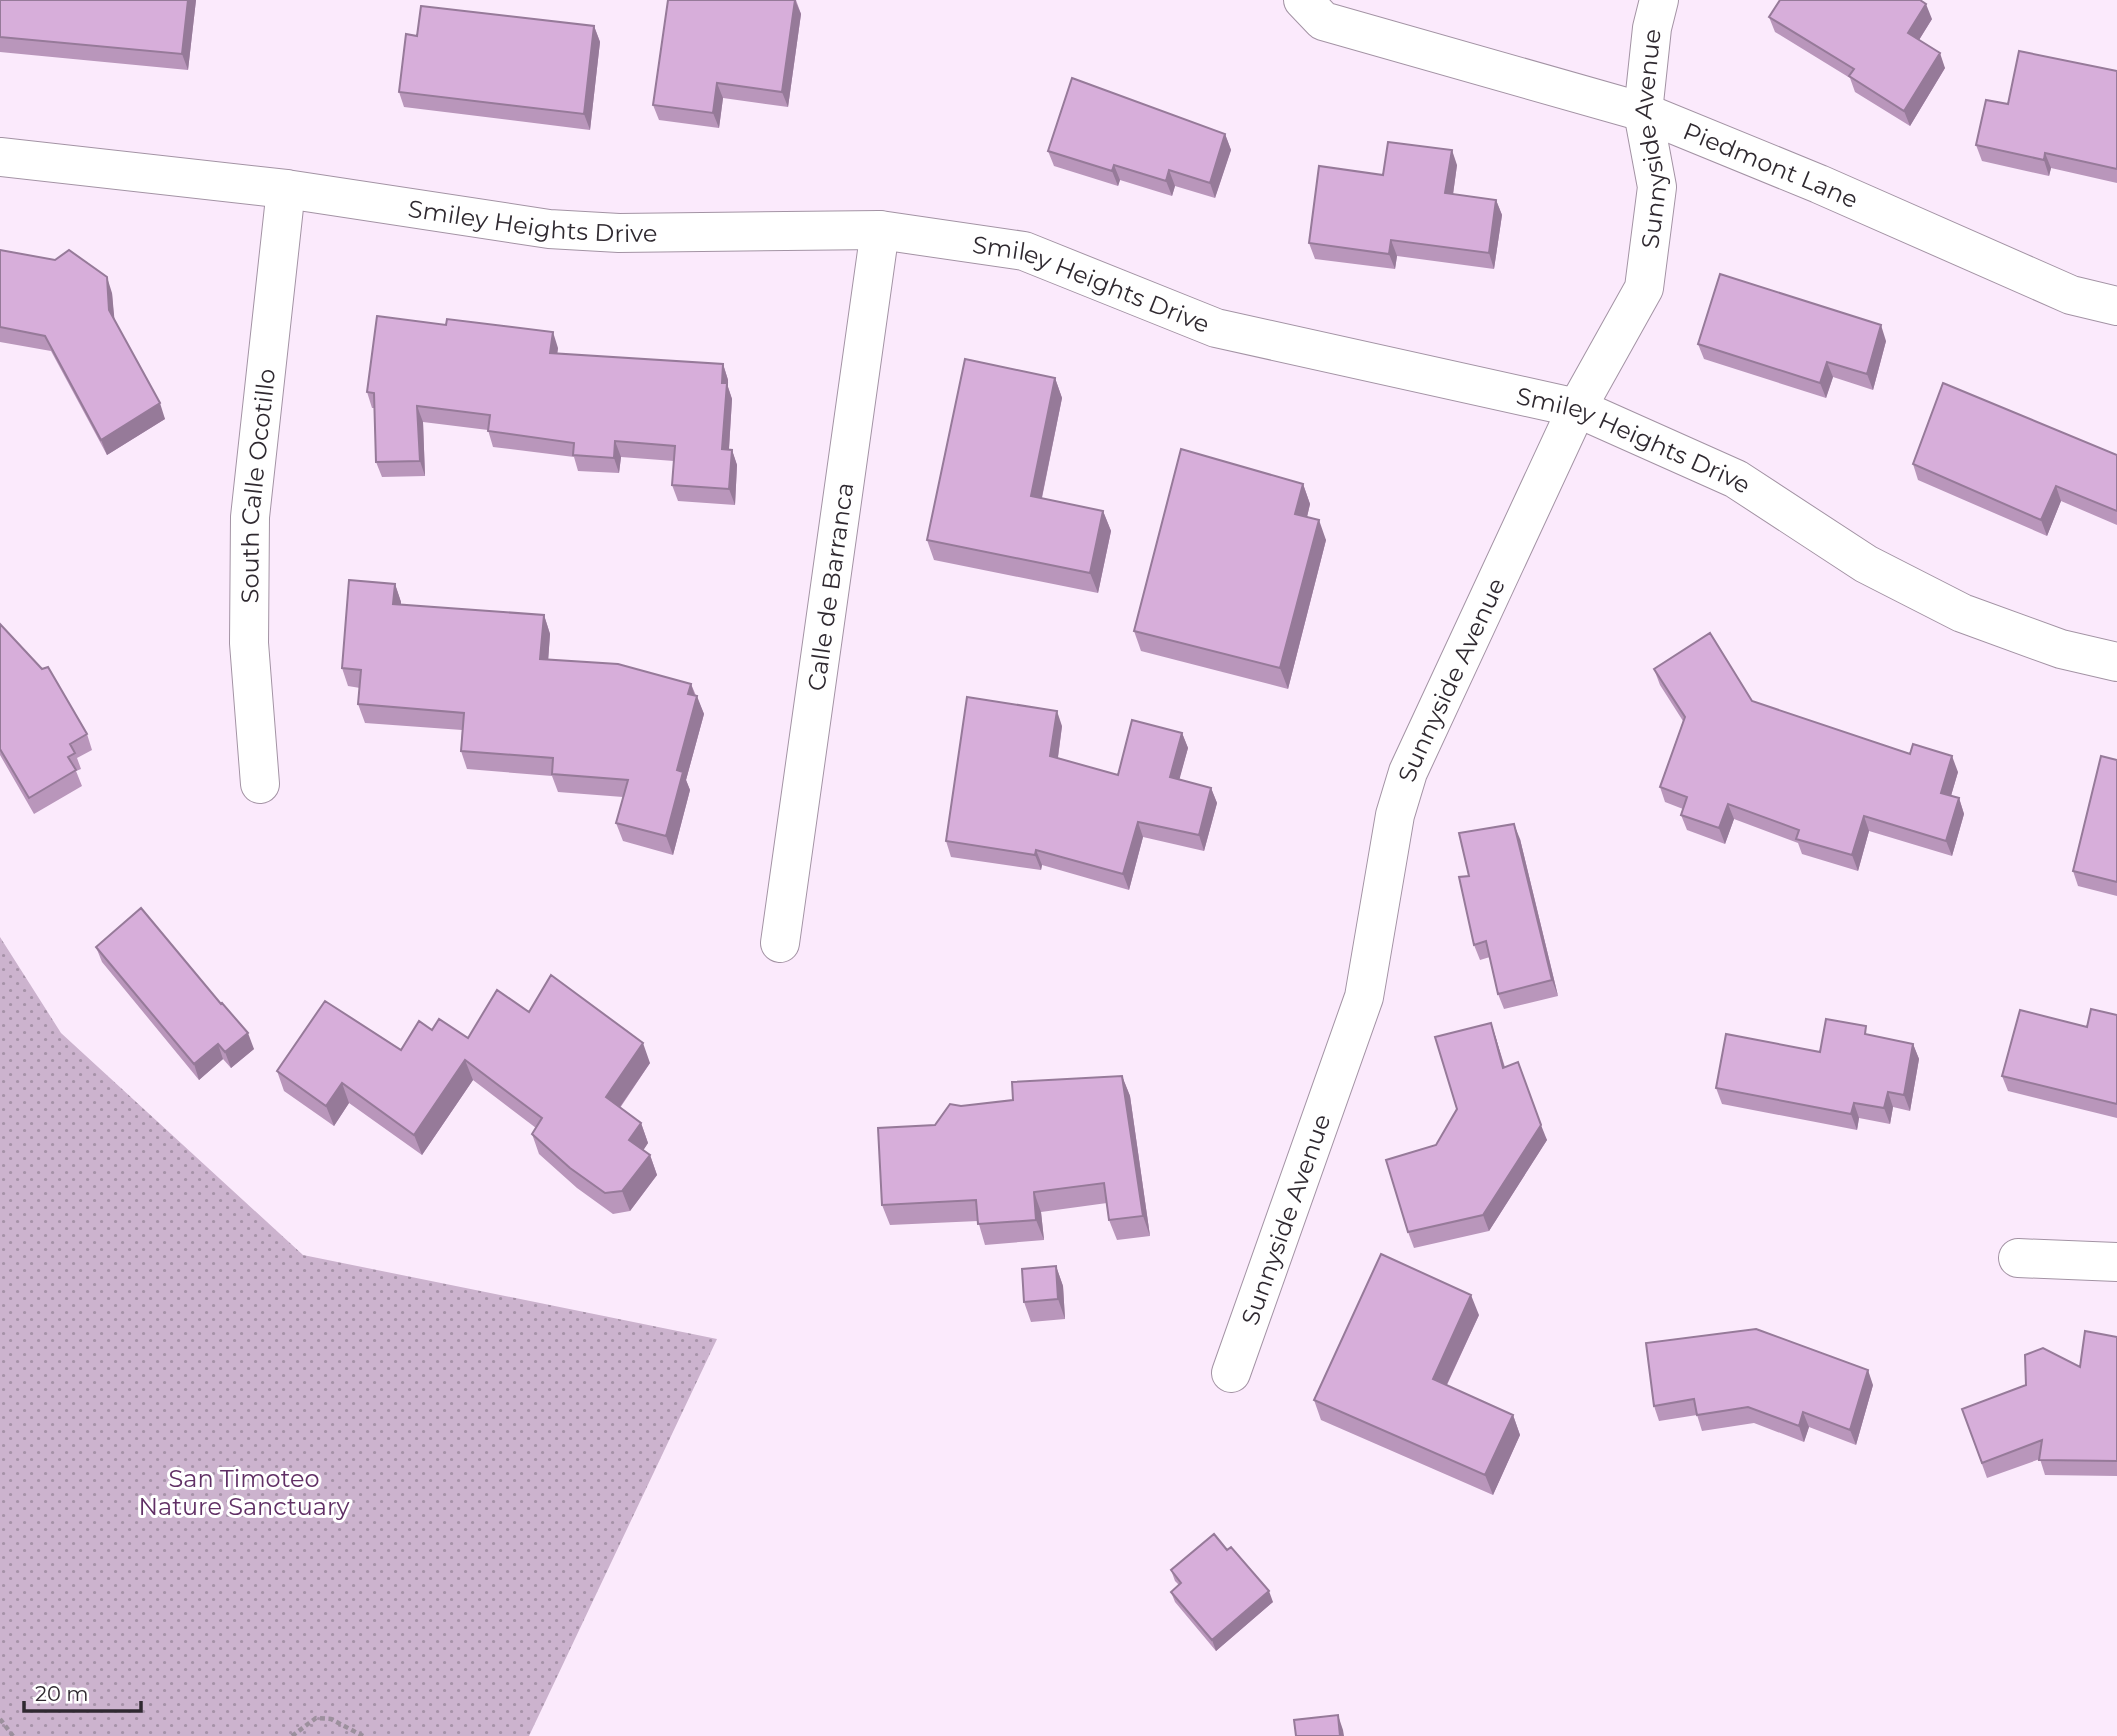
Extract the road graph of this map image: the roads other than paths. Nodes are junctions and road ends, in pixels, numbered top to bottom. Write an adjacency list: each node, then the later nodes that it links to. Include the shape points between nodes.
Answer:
1 (1303, 0): 3 (street, Piedmont Lane, via 1323,21)
2 (1660, 0): 3 (street, Sunnyside Avenue, via 1652,27)
3 (1643, 112): 7 (street, Piedmont Lane, via 2071,295); 8 (street, Sunnyside Avenue, via 1657,187 1644,288)
4 (0, 157): 5 (street, Smiley Heights Drive)
5 (286, 189): 6 (street, Smiley Heights Drive, via 549,229 619,233); 10 (street, South Calle Ocotillo, via 250,517 250,643)
6 (880, 230): 8 (street, Smiley Heights Drive, via 1024,251 1216,328); 11 (street, Calle de Barranca)
7 (2117, 306)
8 (1577, 408): 9 (street, Smiley Heights Drive, via 1736,480 1866,564 1962,613 2061,649); 14 (street, Sunnyside Avenue, via 1408,772 1395,815 1364,997)
9 (2117, 662)
10 (260, 784)
11 (780, 943)
12 (2018, 1258): 13 (street)
13 (2117, 1262)
14 (1231, 1373)

